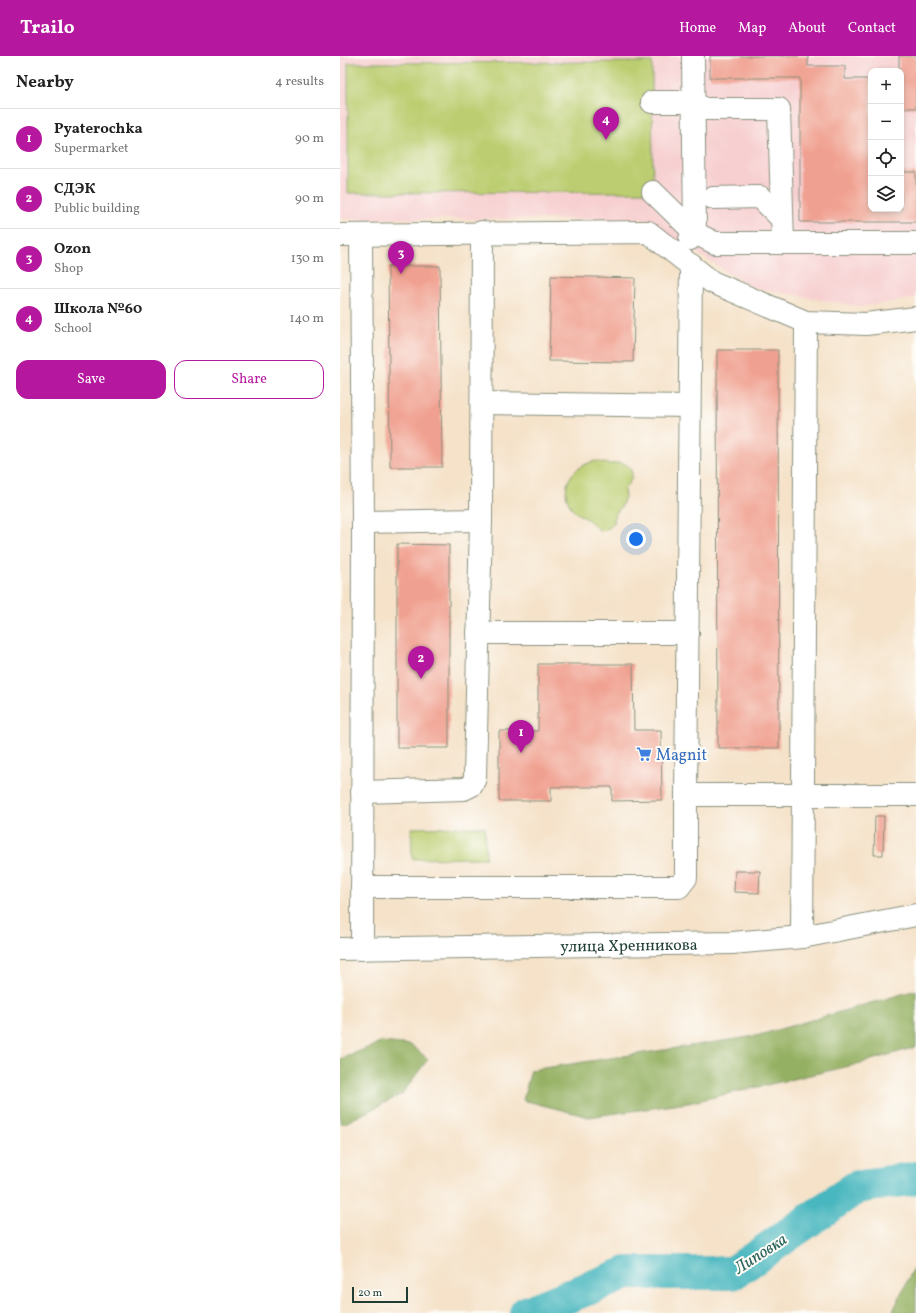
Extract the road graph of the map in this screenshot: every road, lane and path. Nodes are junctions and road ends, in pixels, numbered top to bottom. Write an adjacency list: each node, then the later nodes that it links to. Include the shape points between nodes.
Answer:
1 (693, 56): 3 (street)
2 (652, 102): 3 (street)
3 (693, 102): 6 (street, via 704,109 779,109); 12 (street)
4 (653, 192): 12 (street)
5 (714, 198): 6 (street, via 760,197)
6 (782, 219): 10 (street)
7 (482, 232): 9 (street); 12 (street, via 648,232); 15 (street)
8 (340, 235): 9 (street)
9 (361, 235): 18 (street)
10 (782, 242): 11 (street); 12 (street, via 715,242)
11 (916, 242)
12 (690, 248): 14 (street, via 712,282); 16 (street)
13 (916, 318): 14 (street, via 866,324)
14 (806, 322): 24 (street)
15 (482, 403): 16 (street); 17 (street)
16 (689, 406): 20 (street)
17 (481, 520): 18 (street); 19 (street)
18 (363, 522): 21 (street)
19 (478, 632): 20 (street); 21 (street, via 475,778 472,785 464,789)
20 (688, 634): 22 (street)
21 (362, 792): 25 (street)
22 (686, 795): 24 (street); 25 (street, via 686,878 679,887)
23 (916, 795): 24 (street)
24 (804, 796): 27 (street)
25 (362, 887): 29 (street)
26 (916, 915): 27 (street, улица Хренникова)
27 (802, 937): 29 (street, улица Хренникова, via 732,943)
28 (340, 949): 29 (street, улица Хренникова)
29 (362, 949)

